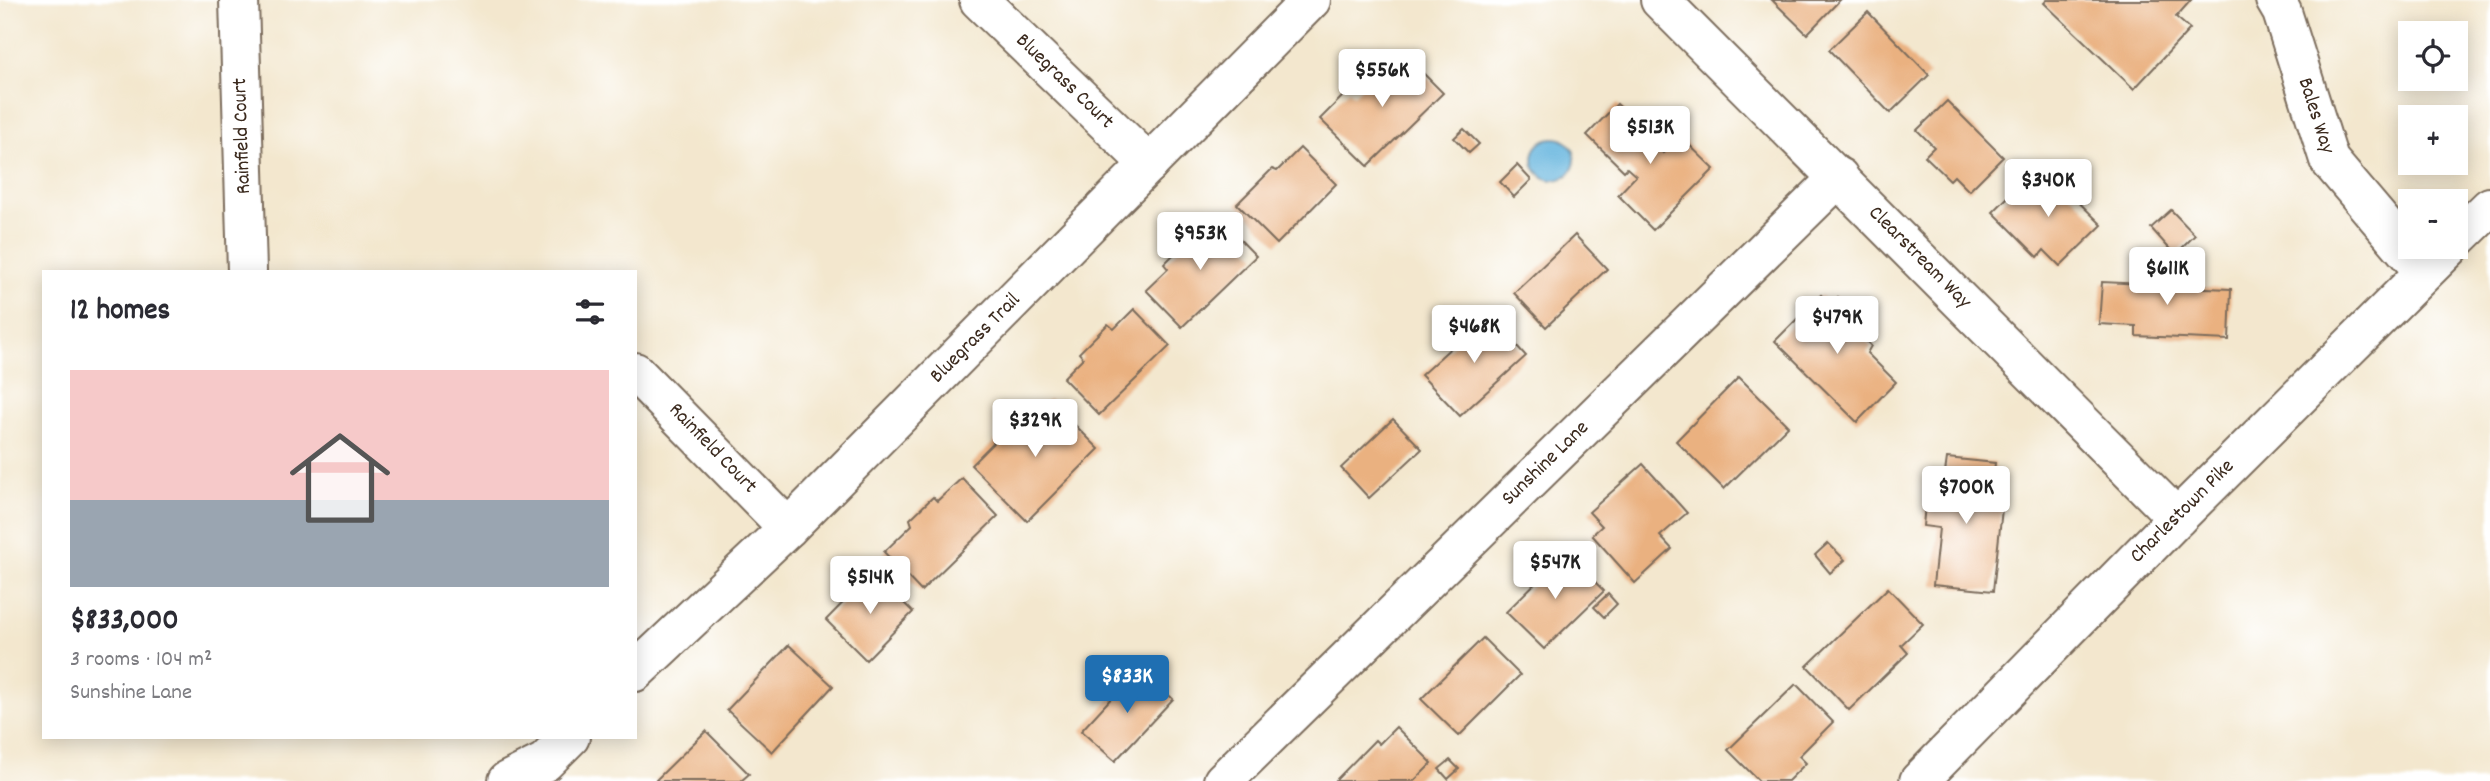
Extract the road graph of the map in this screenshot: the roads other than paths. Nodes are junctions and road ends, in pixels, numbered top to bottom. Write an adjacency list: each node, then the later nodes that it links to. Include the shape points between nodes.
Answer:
1 (239, 0): 12 (street, Rainfield Court)
2 (979, 0): 6 (street, Bluegrass Court)
3 (1311, 0): 6 (street, Bluegrass Trail)
4 (1660, 0): 7 (street, Clearstream Way)
5 (2276, 4): 9 (street, Bales Way, via 2329,160)
6 (1149, 164): 15 (street, Bluegrass Trail)
7 (1839, 177): 14 (street, Clearstream Way); 19 (street, Sunshine Lane)
8 (2490, 207): 10 (street)
9 (2398, 223)
10 (2468, 228)
11 (2437, 259): 14 (street, Charlestown Pike)
12 (247, 270)
13 (637, 374): 15 (street, Rainfield Court)
14 (2177, 517): 20 (street, Charlestown Pike)
15 (788, 528): 16 (street, Bluegrass Trail)
16 (637, 670)
17 (568, 739): 18 (street, via 545,762)
18 (507, 781)
19 (1223, 781)
20 (1919, 781)

